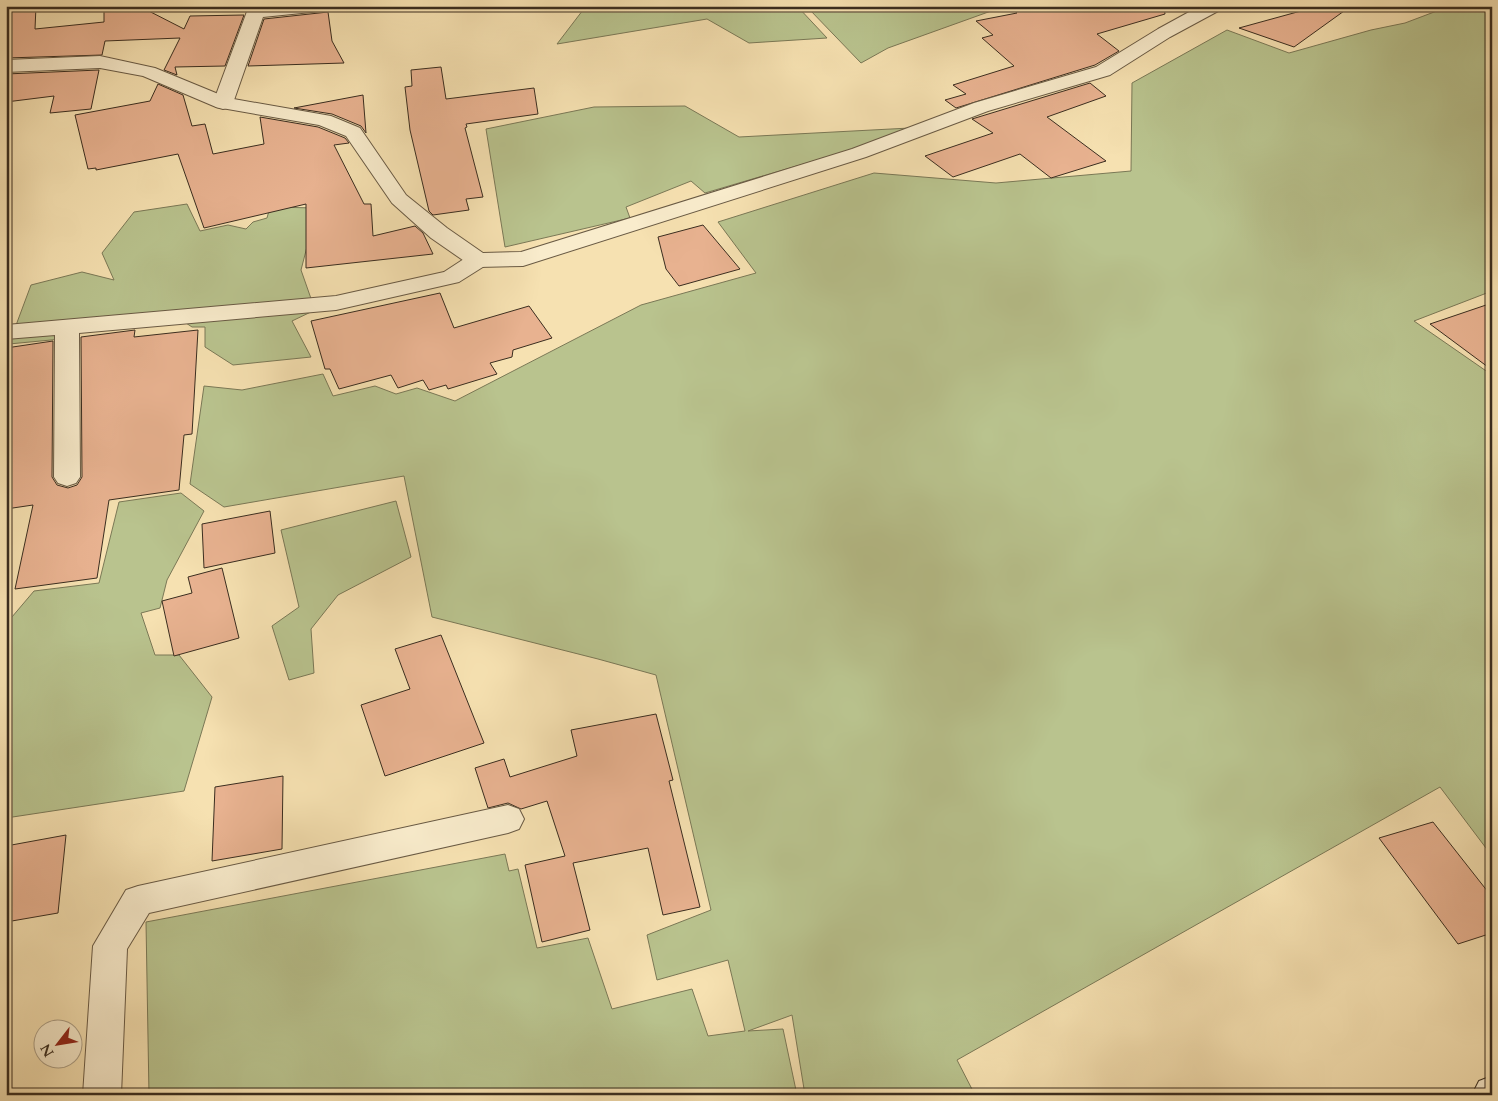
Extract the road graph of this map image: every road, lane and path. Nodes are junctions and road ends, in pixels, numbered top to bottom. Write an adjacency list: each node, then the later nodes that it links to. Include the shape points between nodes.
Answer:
1 (321, 6): 3 (street)
2 (1214, 6): 6 (street, via 1103,71 981,107 859,154 523,259)
3 (257, 9): 5 (street)
4 (6, 66): 5 (street, via 100,62 148,72)
5 (223, 102): 6 (street, via 324,120 353,132 399,199)
6 (478, 260): 7 (street, via 451,277 336,303)
7 (67, 326): 8 (street); 9 (street)
8 (6, 332)
9 (67, 477)
10 (508, 818): 11 (street, via 138,901 110,946)
11 (102, 1095)

